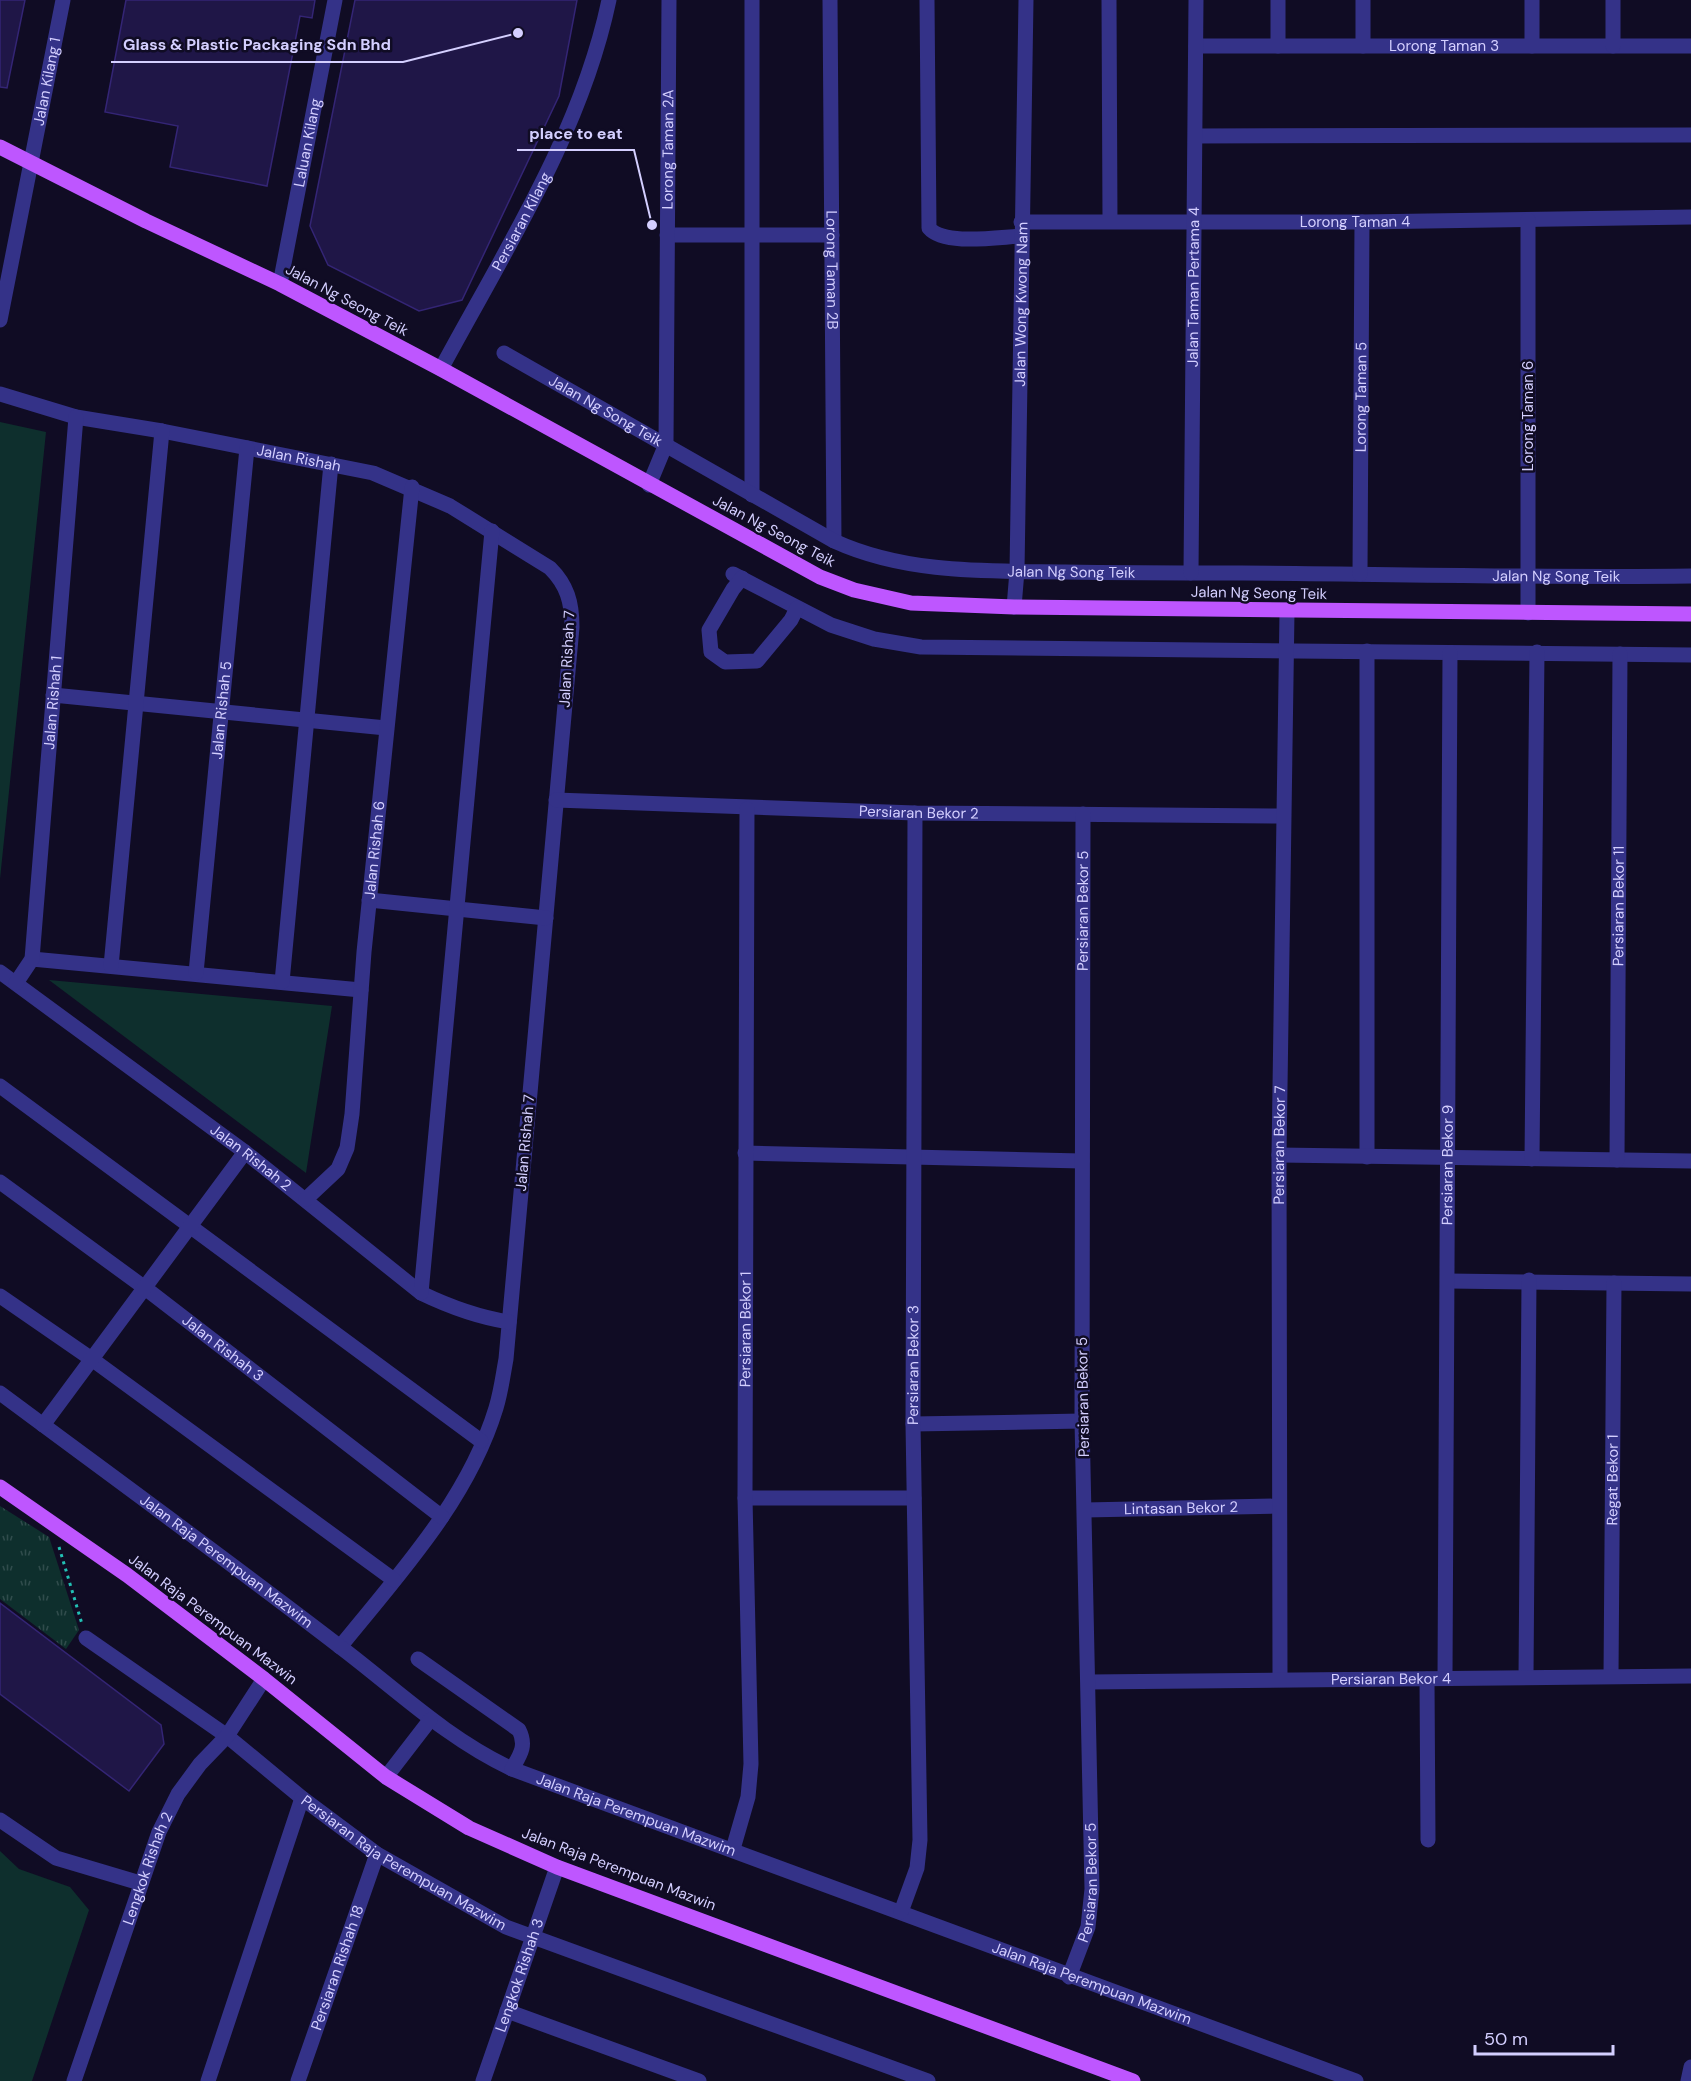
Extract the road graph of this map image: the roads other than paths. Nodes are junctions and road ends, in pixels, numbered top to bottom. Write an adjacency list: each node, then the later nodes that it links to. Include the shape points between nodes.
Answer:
1 (63, 0): 24 (street, Jalan Kilang 1)
2 (335, 0): 34 (street, Laluan Kilang)
3 (609, 0): 37 (street, Persiaran Kilang, via 573,120)
4 (669, 0): 33 (street, Lorong Taman 2A)
5 (752, 0): 31 (street)
6 (830, 0): 32 (street, Lorong Taman 2B)
7 (927, 0): 30 (street, Lorong Taman 4, via 929,228 934,234 949,238)
8 (1026, 0): 30 (street, Jalan Wong Kwong Nam)
9 (1109, 0): 26 (street)
10 (1196, 0): 15 (street, Jalan Taman Pertama 4)
11 (1278, 0): 16 (street)
12 (1363, 0): 17 (street)
13 (1532, 0): 18 (street)
14 (1613, 0): 19 (street)
15 (1196, 46): 16 (street, Lorong Taman 3); 22 (street, Jalan Taman Pertama 4)
16 (1278, 46): 17 (street, Lorong Taman 3)
17 (1363, 46): 18 (street, Lorong Taman 3)
18 (1532, 46): 19 (street, Lorong Taman 3)
19 (1613, 46): 20 (street, Lorong Taman 3)
20 (1691, 46)
21 (1691, 135): 22 (street)
22 (1196, 136): 28 (street, Jalan Taman Pertama 4)
23 (0, 147): 24 (main road, Jalan Ng Seong Teik)
24 (32, 163): 34 (main road, Jalan Ng Seong Teik); 35 (street, Jalan Kilang 1)
25 (1691, 217): 27 (street, Lorong Taman 4)
26 (1110, 220): 28 (street, Lorong Taman 4); 30 (street, Lorong Taman 4)
27 (1528, 220): 29 (street, Lorong Taman 4); 53 (street, Lorong Taman 6)
28 (1196, 221): 29 (street, Lorong Taman 4); 50 (street, Jalan Taman Pertama 4)
29 (1362, 222): 51 (street, Lorong Taman 5)
30 (1021, 229): 49 (street, Jalan Wong Kwong Nam)
31 (752, 235): 32 (street); 33 (street); 46 (street)
32 (832, 235): 48 (street, Lorong Taman 2B)
33 (668, 236): 41 (street, Lorong Taman 2A)
34 (280, 284): 37 (main road, Jalan Ng Seong Teik)
35 (0, 320)
36 (504, 353): 41 (street, Jalan Ng Song Teik)
37 (441, 369): 44 (main road, Jalan Ng Seong Teik)
38 (0, 394): 39 (street, Jalan Rishah)
39 (76, 417): 40 (street, Jalan Rishah); 66 (street, Jalan Rishah 1)
40 (162, 431): 42 (street, Jalan Rishah); 67 (street)
41 (666, 444): 44 (street); 46 (street, Jalan Ng Song Teik)
42 (247, 448): 43 (street, Jalan Rishah); 68 (street, Jalan Rishah 5)
43 (331, 464): 45 (street, Jalan Rishah); 69 (street)
44 (649, 485): 55 (main road, Jalan Ng Seong Teik, via 783,559 854,590 911,603)
45 (411, 487): 47 (street, Jalan Rishah); 70 (street, Jalan Rishah 6)
46 (752, 495): 48 (street, Jalan Ng Song Teik)
47 (492, 531): 54 (street, Jalan Rishah, via 550,568); 77 (street)
48 (834, 541): 49 (street, Jalan Ng Song Teik, via 900,564)
49 (1017, 572): 50 (street, Jalan Ng Song Teik); 55 (street, Jalan Wong Kwong Nam)
50 (1191, 573): 51 (street, Jalan Ng Song Teik)
51 (1360, 574): 53 (street, Jalan Ng Song Teik)
52 (1691, 576): 53 (street, Jalan Ng Song Teik)
53 (1529, 578): 58 (street, Lorong Taman 6)
54 (568, 592): 71 (street, Jalan Rishah 7, via 573,627)
55 (1014, 607): 57 (main road, Jalan Ng Seong Teik)
56 (797, 608): 56 (street, via 738,576 709,630 711,652 725,662 757,661); 60 (street, via 831,625 874,639 921,646)
57 (1287, 612): 58 (main road, Jalan Ng Seong Teik); 60 (street, Persiaran Bekor 7)
58 (1528, 613): 59 (main road, Jalan Ng Seong Teik)
59 (1691, 614)
60 (1288, 649): 61 (street); 75 (street, Persiaran Bekor 7)
61 (1367, 651): 63 (street); 90 (street)
62 (1538, 652): 63 (street); 64 (street); 93 (street)
63 (1449, 653): 91 (street, Persiaran Bekor 9)
64 (1620, 654): 65 (street); 94 (street, Persiaran Bekor 11)
65 (1691, 655)
66 (54, 695): 67 (street); 79 (street, Jalan Rishah 1)
67 (136, 703): 68 (street); 80 (street)
68 (221, 712): 69 (street); 82 (street, Jalan Rishah 5)
69 (307, 720): 70 (street); 83 (street)
70 (386, 728): 76 (street, Jalan Rishah 6)
71 (556, 800): 72 (street, Persiaran Bekor 2); 78 (street, Jalan Rishah 7)
72 (747, 809): 73 (street, Persiaran Bekor 2); 88 (street, Persiaran Bekor 1)
73 (915, 813): 74 (street, Persiaran Bekor 2); 92 (street, Persiaran Bekor 3)
74 (1083, 814): 75 (street, Persiaran Bekor 2); 95 (street, Persiaran Bekor 5)
75 (1282, 816): 89 (street, Persiaran Bekor 7)
76 (369, 900): 77 (street); 85 (street, Jalan Rishah 6)
77 (456, 909): 78 (street); 105 (street)
78 (546, 918): 107 (street, Jalan Rishah 7)
79 (32, 959): 80 (street); 84 (street, Jalan Rishah 1)
80 (111, 966): 82 (street)
81 (0, 972): 84 (street, Jalan Rishah 2)
82 (196, 973): 83 (street)
83 (282, 982): 85 (street)
84 (16, 983): 87 (street, Jalan Rishah 2)
85 (361, 990): 98 (street, Jalan Rishah 6, via 347,1148 338,1169)
86 (0, 1086): 99 (street)
87 (245, 1152): 98 (street, Jalan Rishah 2); 99 (street)
88 (745, 1153): 92 (street); 115 (street, Persiaran Bekor 1)
89 (1279, 1155): 90 (street); 117 (street, Persiaran Bekor 7)
90 (1367, 1157): 91 (street)
91 (1447, 1157): 93 (street); 101 (street, Persiaran Bekor 9)
92 (912, 1158): 95 (street); 111 (street, Persiaran Bekor 3)
93 (1532, 1159): 94 (street)
94 (1617, 1160): 96 (street)
95 (1082, 1161): 110 (street, Persiaran Bekor 5)
96 (1691, 1161)
97 (0, 1182): 104 (street, Jalan Rishah 3)
98 (306, 1199): 105 (street, Jalan Rishah 2)
99 (190, 1226): 104 (street); 113 (street)
100 (1529, 1280): 101 (street); 102 (street); 126 (street)
101 (1448, 1281): 127 (street, Persiaran Bekor 9)
102 (1614, 1282): 103 (street); 124 (street, Regat Bekor 1)
103 (1691, 1284)
104 (146, 1288): 108 (street); 119 (street, Jalan Rishah 3)
105 (421, 1293): 107 (street, Jalan Rishah 2, via 453,1308)
106 (0, 1296): 108 (street)
107 (509, 1322): 113 (street, Jalan Rishah 7, via 495,1409)
108 (93, 1360): 112 (street); 120 (street)
109 (0, 1393): 112 (street, Jalan Raja Perempuan Mazwim)
110 (1082, 1421): 111 (street); 118 (street, Persiaran Bekor 5)
111 (913, 1424): 116 (street, Persiaran Bekor 3)
112 (43, 1425): 122 (street, Jalan Raja Perempuan Mazwim)
113 (482, 1441): 119 (street, Jalan Rishah 7)
114 (0, 1487): 128 (main road, Jalan Raja Perempuan Mazwin, via 127,1575)
115 (745, 1498): 116 (street); 139 (street, Persiaran Bekor 1, via 751,1764 748,1797)
116 (914, 1498): 143 (street, Persiaran Bekor 3, via 920,1840 917,1868)
117 (1278, 1506): 118 (street, Lintasan Bekor 2); 129 (street, Persiaran Bekor 7)
118 (1085, 1510): 131 (street, Persiaran Bekor 5)
119 (442, 1517): 120 (street, Jalan Rishah 7)
120 (394, 1580): 122 (street, Jalan Rishah 7)
121 (86, 1638): 133 (street, Persiaran Raja Perempuan Mazwim)
122 (340, 1647): 132 (street, Jalan Raja Perempuan Mazwim)
123 (418, 1659): 134 (street, via 519,1730 523,1749)
124 (1611, 1676): 125 (street, Persiaran Bekor 4); 126 (street, Persiaran Bekor 4)
125 (1691, 1676)
126 (1527, 1677): 127 (street, Persiaran Bekor 4)
127 (1445, 1678): 130 (street, Persiaran Bekor 4)
128 (264, 1679): 133 (street, Lengkok Rishah 2); 135 (main road, Jalan Raja Perempuan Mazwin)
129 (1280, 1679): 130 (street, Persiaran Bekor 4); 131 (street, Persiaran Bekor 4)
130 (1427, 1679): 138 (street)
131 (1089, 1682): 145 (street, Persiaran Bekor 5, via 1092,1890 1088,1927)
132 (430, 1720): 134 (street, Jalan Raja Perempuan Mazwim, via 476,1752); 135 (street)
133 (227, 1736): 136 (street, Persiaran Raja Perempuan Mazwim); 142 (street, Lengkok Rishah 2, via 178,1794)
134 (512, 1769): 139 (street, Jalan Raja Perempuan Mazwim)
135 (386, 1777): 141 (main road, Jalan Raja Perempuan Mazwin, via 469,1828)
136 (302, 1798): 140 (street, Persiaran Raja Perempuan Mazwim); 149 (street)
137 (0, 1820): 142 (street, via 56,1858)
138 (1428, 1840)
139 (733, 1849): 143 (street, Jalan Raja Perempuan Mazwim)
140 (377, 1854): 144 (street, Persiaran Raja Perempuan Mazwim, via 506,1927); 150 (street, Persiaran Rishah 18)
141 (557, 1868): 144 (street, Lengkok Rishah 3); 154 (main road, Jalan Raja Perempuan Mazwin)
142 (140, 1883): 148 (street, Lengkok Rishah 2)
143 (901, 1912): 145 (street, Jalan Raja Perempuan Mazwim)
144 (532, 1937): 146 (street, Lengkok Rishah 3); 153 (street, Persiaran Raja Perempuan Mazwim)
145 (1070, 1977): 155 (street, Jalan Raja Perempuan Mazwim)
146 (507, 2011): 151 (street, Lengkok Rishah 3); 152 (street)
147 (1691, 2067): 156 (street)
148 (74, 2081)
149 (208, 2081)
150 (298, 2081)
151 (483, 2081)
152 (699, 2081)
153 (928, 2081)
154 (1133, 2081)
155 (1356, 2081)
156 (1688, 2081)

